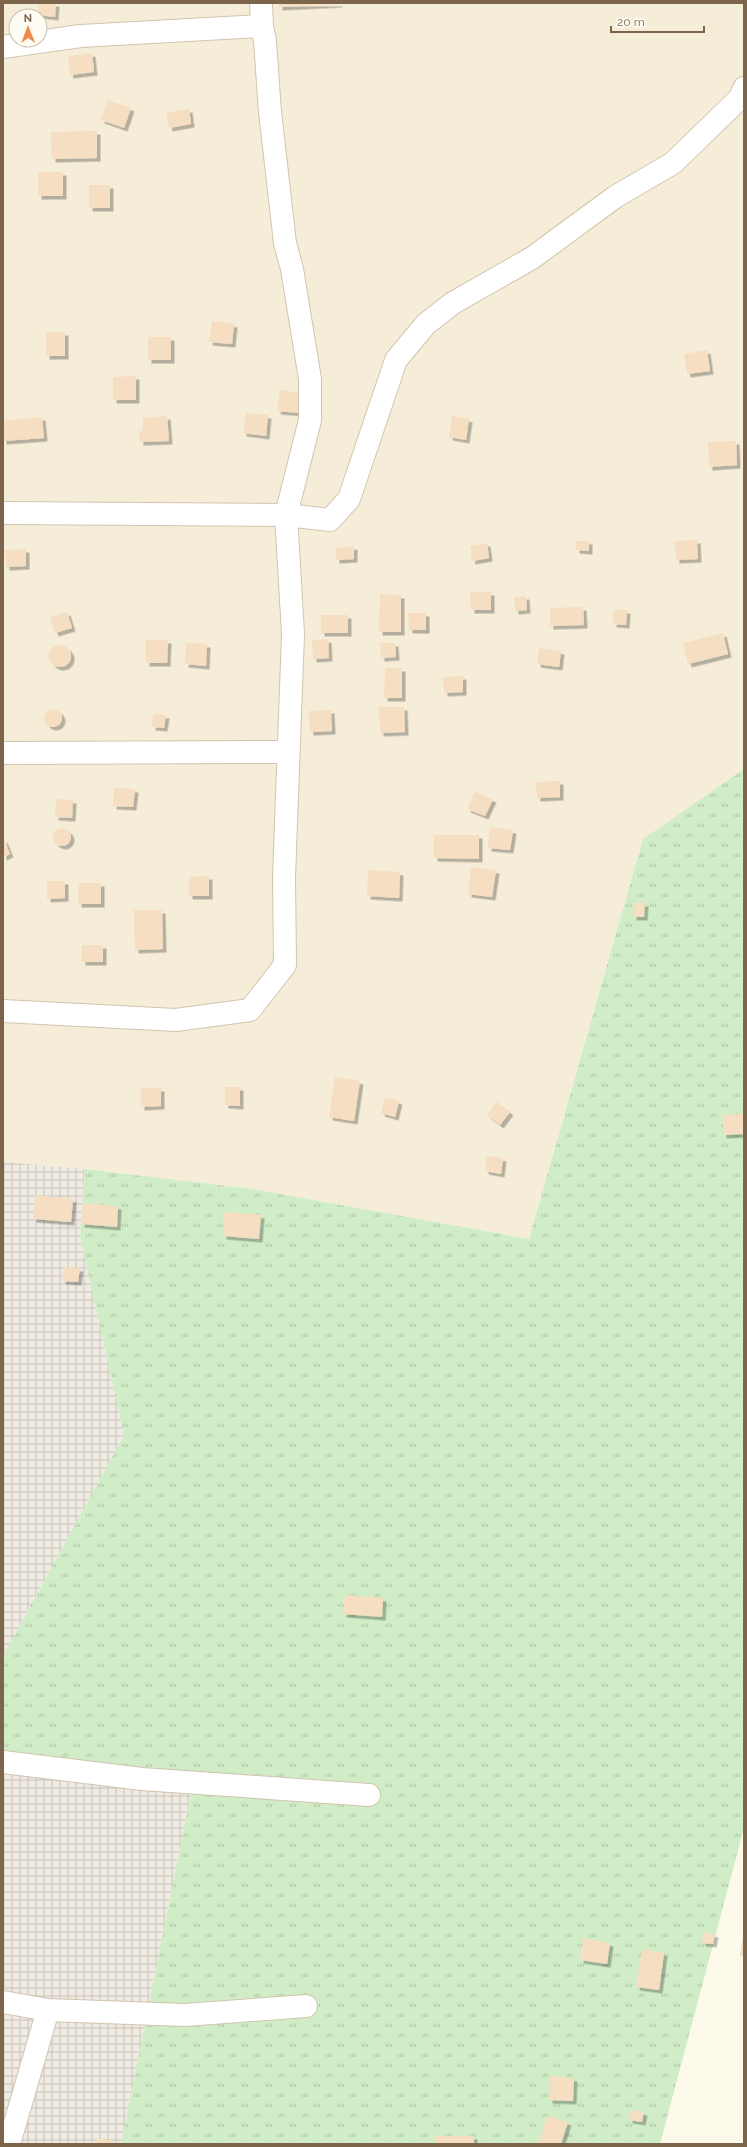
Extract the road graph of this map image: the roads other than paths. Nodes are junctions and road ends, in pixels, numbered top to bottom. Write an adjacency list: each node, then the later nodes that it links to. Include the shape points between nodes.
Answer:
1 (261, 3): 2 (street)
2 (262, 26): 3 (street, via 81,36); 6 (street, via 285,243 292,269 310,379 310,420)
3 (3, 47)
4 (744, 88): 6 (street, via 740,98 673,163 615,198 532,258 453,303 426,324 396,360 349,499 330,520)
5 (3, 514): 6 (street)
6 (286, 515): 7 (street, via 294,634)
7 (288, 752): 8 (street); 9 (street, via 284,877 285,965 250,1010 176,1020)
8 (3, 753)
9 (3, 1011)
10 (3, 1762): 11 (street, via 142,1779)
11 (369, 1796)
12 (3, 2002): 14 (street)
13 (306, 2006): 14 (street, via 185,2015)
14 (48, 2010): 15 (street)
15 (9, 2144)

